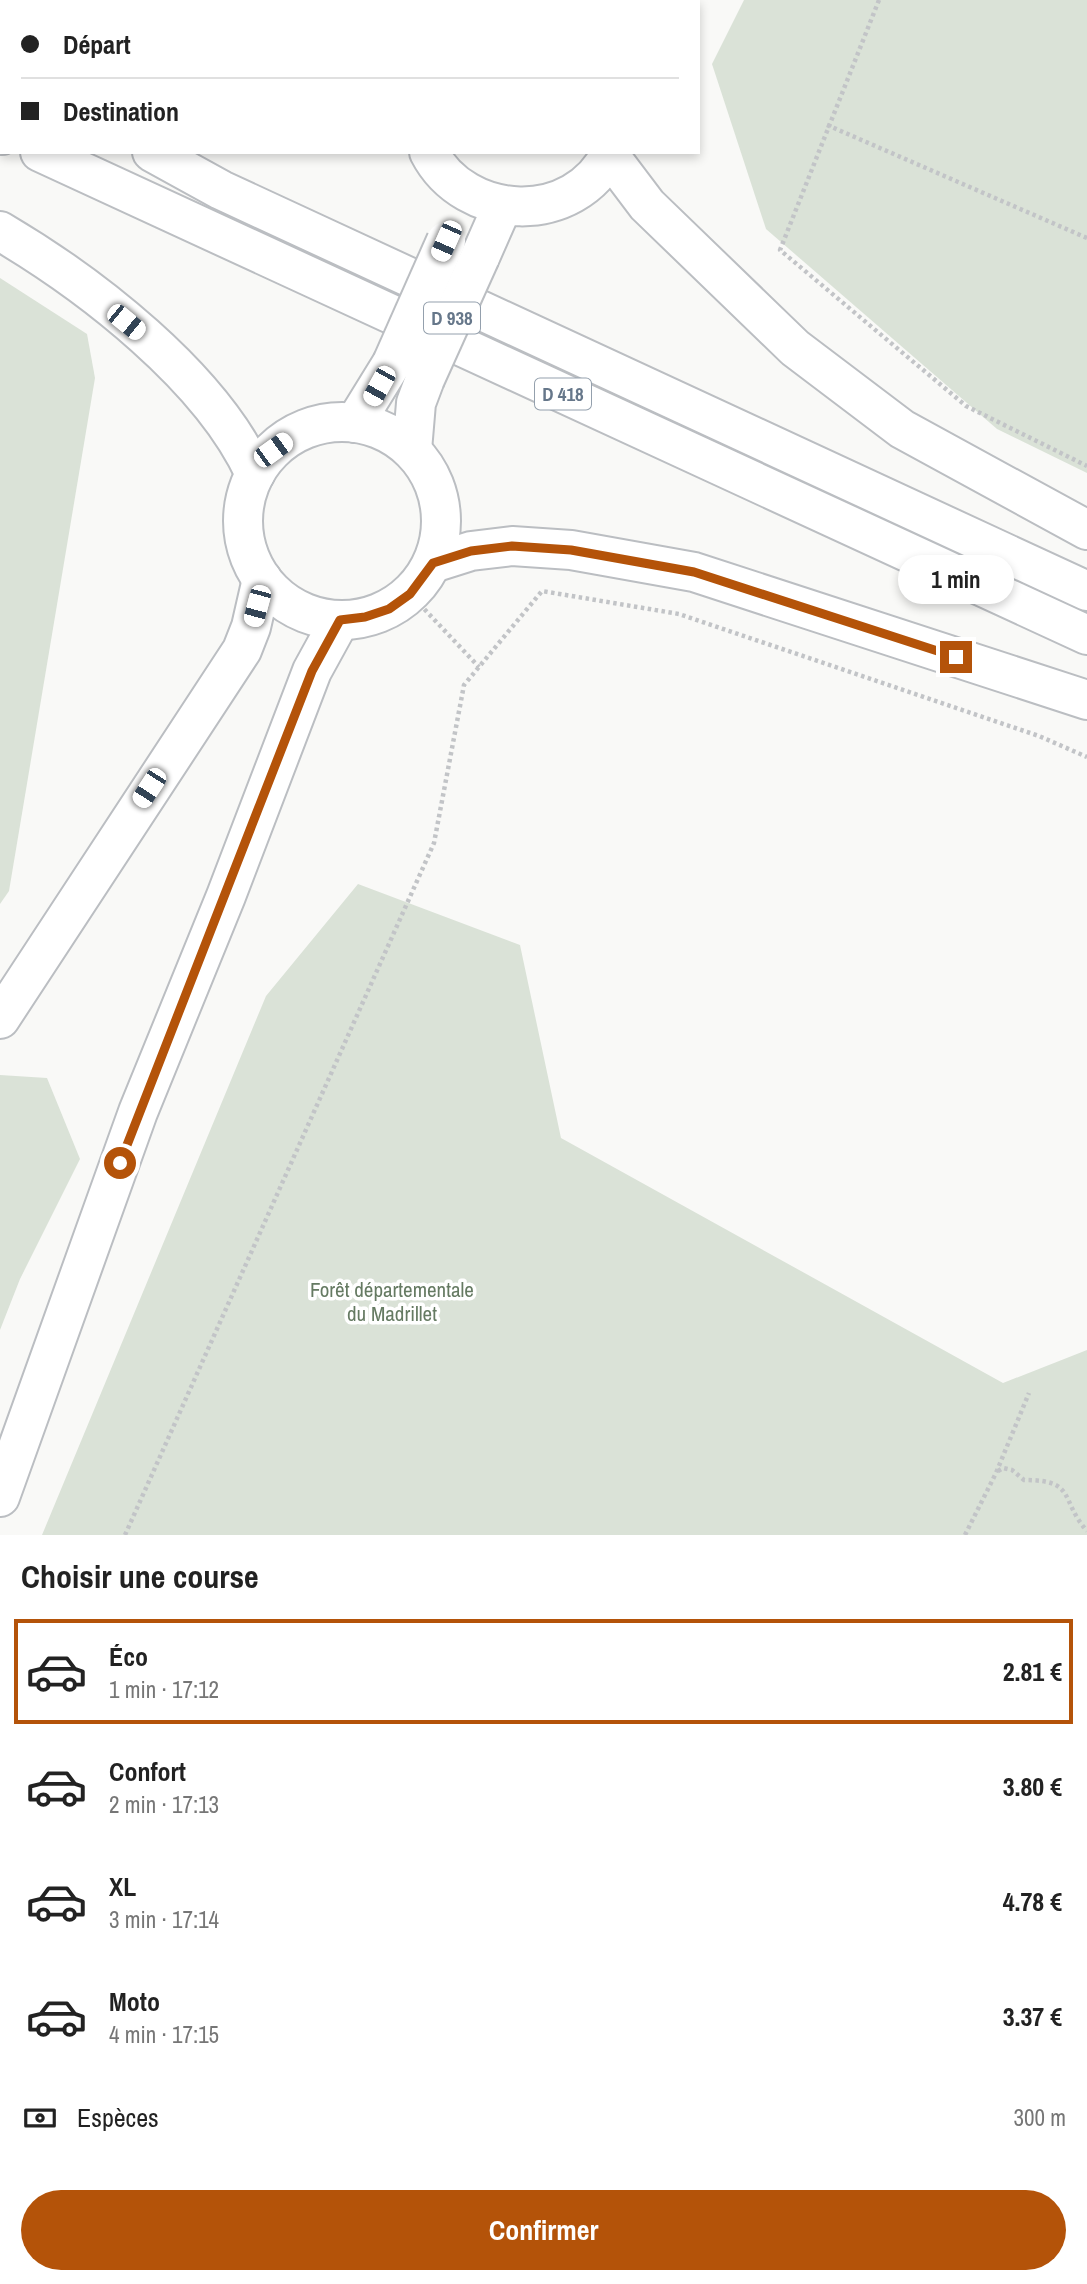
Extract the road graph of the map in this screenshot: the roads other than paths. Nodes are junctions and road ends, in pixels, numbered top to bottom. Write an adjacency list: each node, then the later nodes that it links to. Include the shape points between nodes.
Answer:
1 (44, 154): 18 (highway, D 418)
2 (156, 154): 16 (highway, D 418, via 221,190)
3 (430, 154): 5 (highway, via 436,167)
4 (610, 154): 6 (highway, via 590,181 564,199 534,207); 13 (highway, via 648,205 794,348 902,429)
5 (460, 189): 6 (highway); 8 (highway, D 938)
6 (502, 207): 8 (highway, D 938)
7 (0, 231): 12 (highway, via 49,260 146,338 220,412)
8 (463, 249): 9 (highway, D 938, bridge)
9 (408, 371): 10 (highway, D 938); 11 (highway, D 938, via 416,403)
10 (355, 423): 11 (highway, via 386,432); 12 (highway, via 325,424 297,433 273,450)
11 (412, 450): 14 (highway, via 432,480 441,515)
12 (255, 474): 15 (highway, via 245,500 243,527 249,555)
13 (1087, 530)
14 (433, 563): 17 (highway, via 410,594 389,609); 19 (highway, via 471,551 512,546 571,550 694,572)
15 (262, 579): 17 (highway, via 283,601 310,615); 20 (highway, via 242,650)
16 (1087, 591)
17 (340, 620): 21 (highway, via 312,671 138,1112)
18 (1087, 635)
19 (1087, 700)
20 (0, 1019)
21 (0, 1497)

